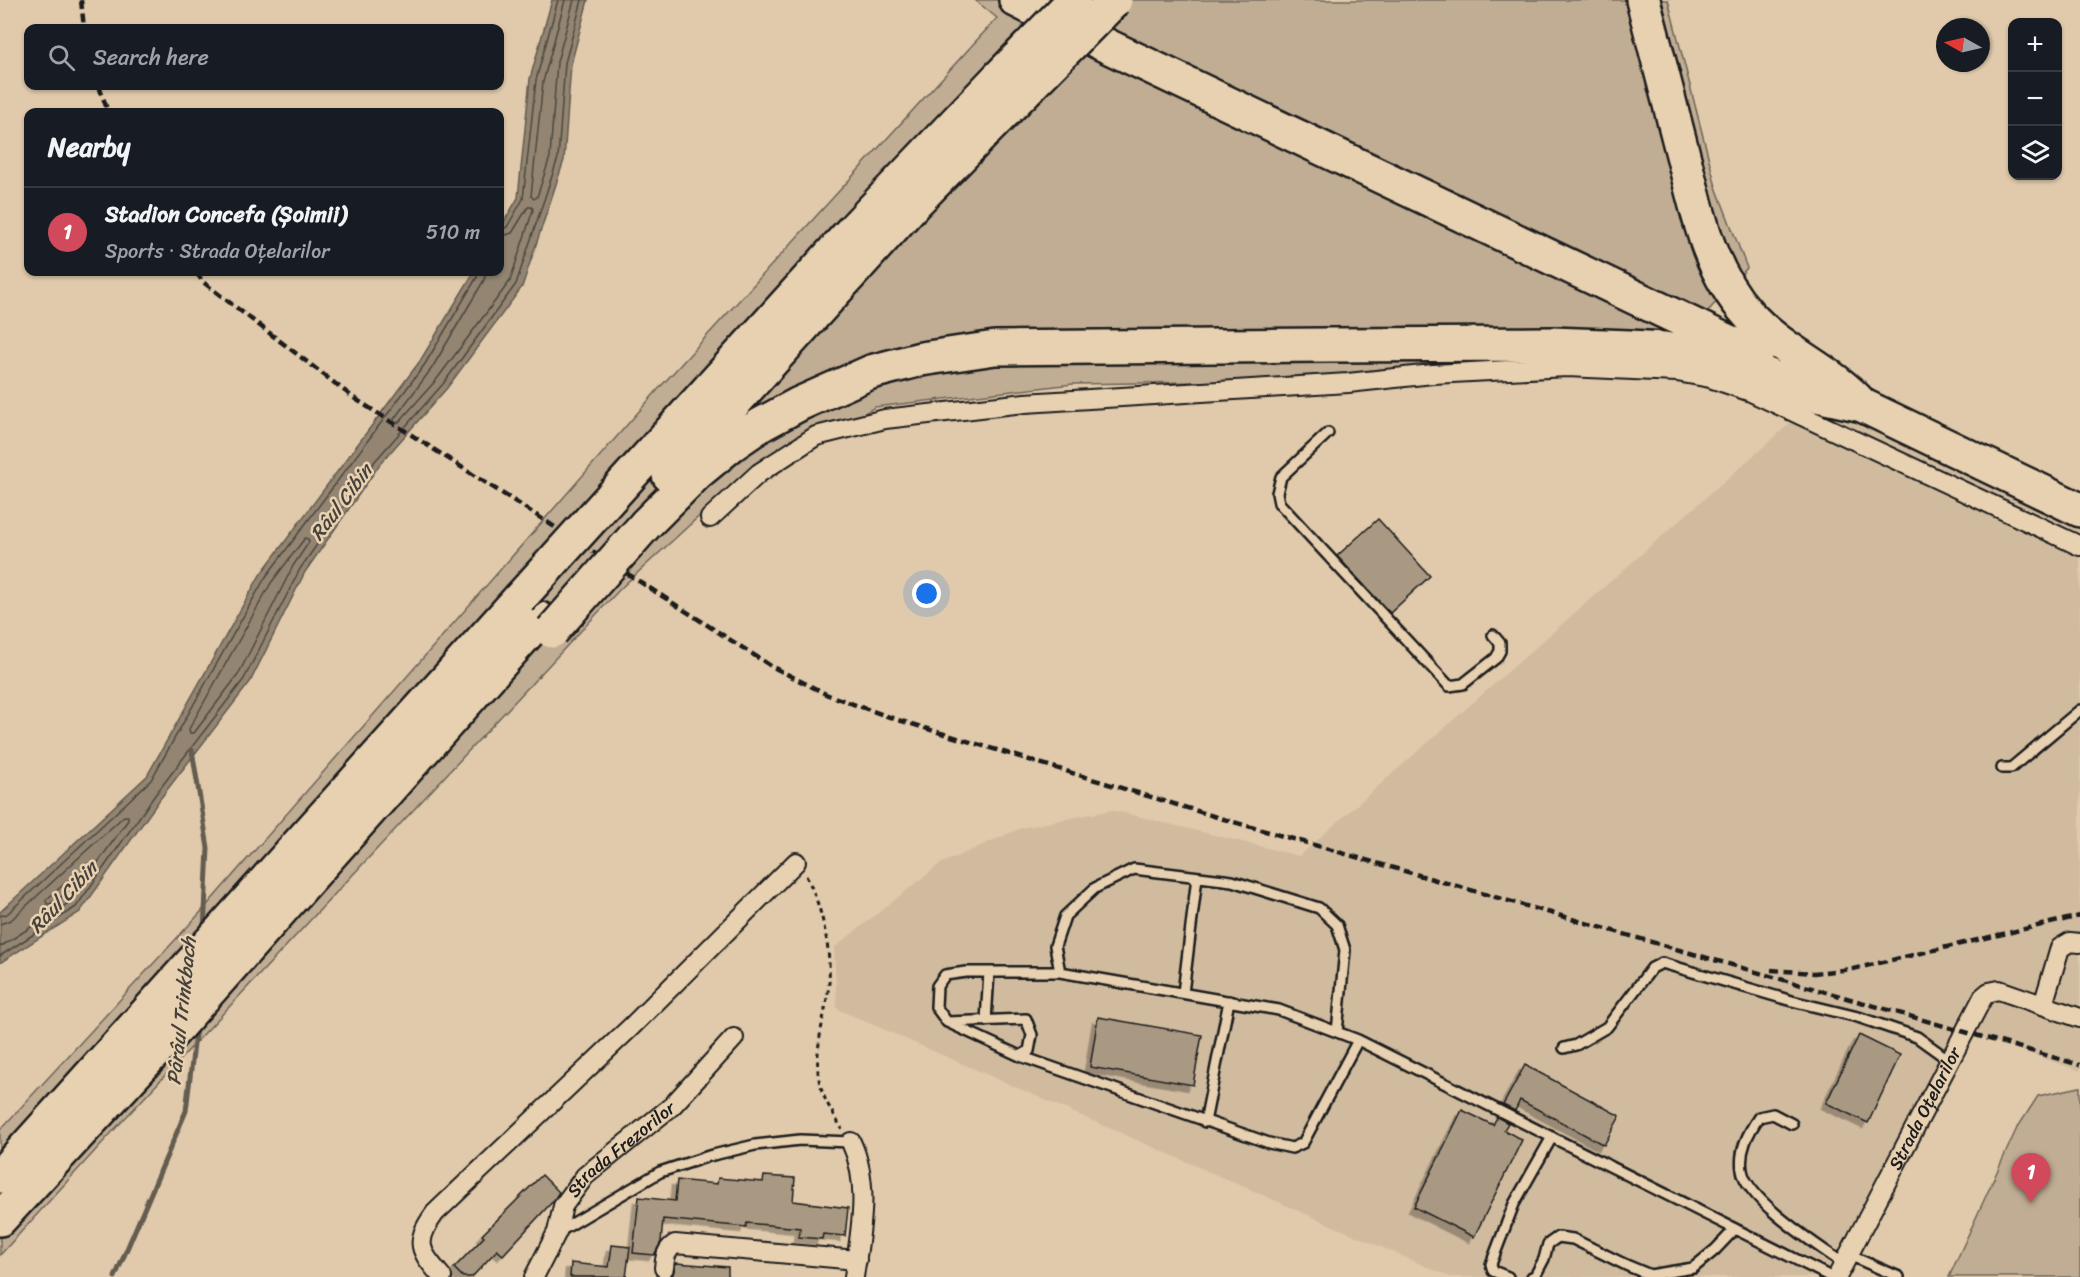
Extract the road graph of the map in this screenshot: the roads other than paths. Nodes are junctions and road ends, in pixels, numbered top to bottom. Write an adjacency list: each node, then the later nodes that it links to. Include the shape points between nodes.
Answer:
1 (1016, 0): 7 (highway)
2 (1052, 0): 6 (highway)
3 (1074, 0): 6 (highway, bridge)
4 (1115, 0): 6 (highway, bridge)
5 (1643, 0): 7 (highway, via 1703,231 1720,275 1733,297 1764,330 1833,378)
6 (1003, 80): 9 (highway, via 852,231)
7 (1862, 405): 9 (highway, via 1816,395 1724,361 1664,349 1552,344 995,348 921,359 871,372 762,424 697,473); 10 (highway)
8 (1328, 433): 14 (lane, via 1281,477 1279,503 1449,686 1463,684 1496,658 1500,643)
9 (623, 505): 13 (highway, bridge); 13 (highway, bridge)
10 (2080, 510)
11 (710, 518): 12 (street, via 759,473 816,436 885,419 1025,402 1348,383 1433,374 1590,368 1677,372 1751,392)
12 (2080, 546)
13 (530, 610): 38 (highway, via 277,868); 39 (highway, via 355,830)
14 (1493, 635)
15 (2080, 710): 16 (lane, via 2012,768)
16 (2002, 768)
17 (796, 862): 45 (street, via 632,1026 435,1213 423,1229 421,1245 425,1258)
18 (1197, 877): 21 (lane, via 1134,869 1095,888 1065,916 1055,946); 22 (lane); 28 (lane, via 1232,881 1319,908 1337,926 1345,950)
19 (2080, 943): 24 (street, via 2070,942 2060,948)
20 (989, 972): 21 (lane); 26 (lane); 27 (lane, via 945,975 937,986 936,1006)
21 (1060, 972): 22 (lane)
22 (1183, 993): 23 (lane)
23 (1229, 1001): 28 (lane, via 1279,1010); 34 (lane)
24 (2043, 1005): 25 (street, Strada Oțelarilor); 33 (street, Strada Oțelarilor, via 1999,990 1989,992 1976,1008)
25 (2080, 1018)
26 (986, 1021): 27 (lane); 32 (lane, via 1026,1019 1032,1035 1029,1051)
27 (947, 1022): 32 (lane)
28 (1337, 1032): 30 (lane)
29 (734, 1038): 41 (street, Strada Frezorilor, via 672,1106 585,1176 562,1206)
30 (1358, 1040): 34 (lane, via 1303,1143 1292,1148); 36 (lane)
31 (1564, 1048): 33 (lane, via 1607,1027 1652,968 1662,963 1858,1017 1917,1037)
32 (1020, 1056): 34 (lane)
33 (1950, 1060): 44 (street, Strada Oțelarilor)
34 (1205, 1122)
35 (1792, 1124): 44 (lane, via 1773,1114 1759,1117 1743,1147 1742,1169 1747,1184)
36 (1552, 1137): 40 (lane); 47 (lane, via 1514,1204 1491,1264 1493,1271)
37 (851, 1142): 41 (lane, via 800,1140 709,1156 660,1172); 43 (street, via 862,1175 863,1213)
38 (0, 1176)
39 (0, 1219)
40 (1735, 1229): 44 (lane); 48 (lane, via 1693,1268 1650,1275 1573,1239 1558,1237 1548,1244)
41 (558, 1232): 46 (street, Strada Frezorilor)
42 (664, 1268): 43 (street, via 666,1254 675,1244)
43 (856, 1268)
44 (1840, 1268): 49 (lane)
45 (442, 1277)
46 (534, 1277)
47 (1508, 1277)
48 (1532, 1277)
49 (1899, 1277)

